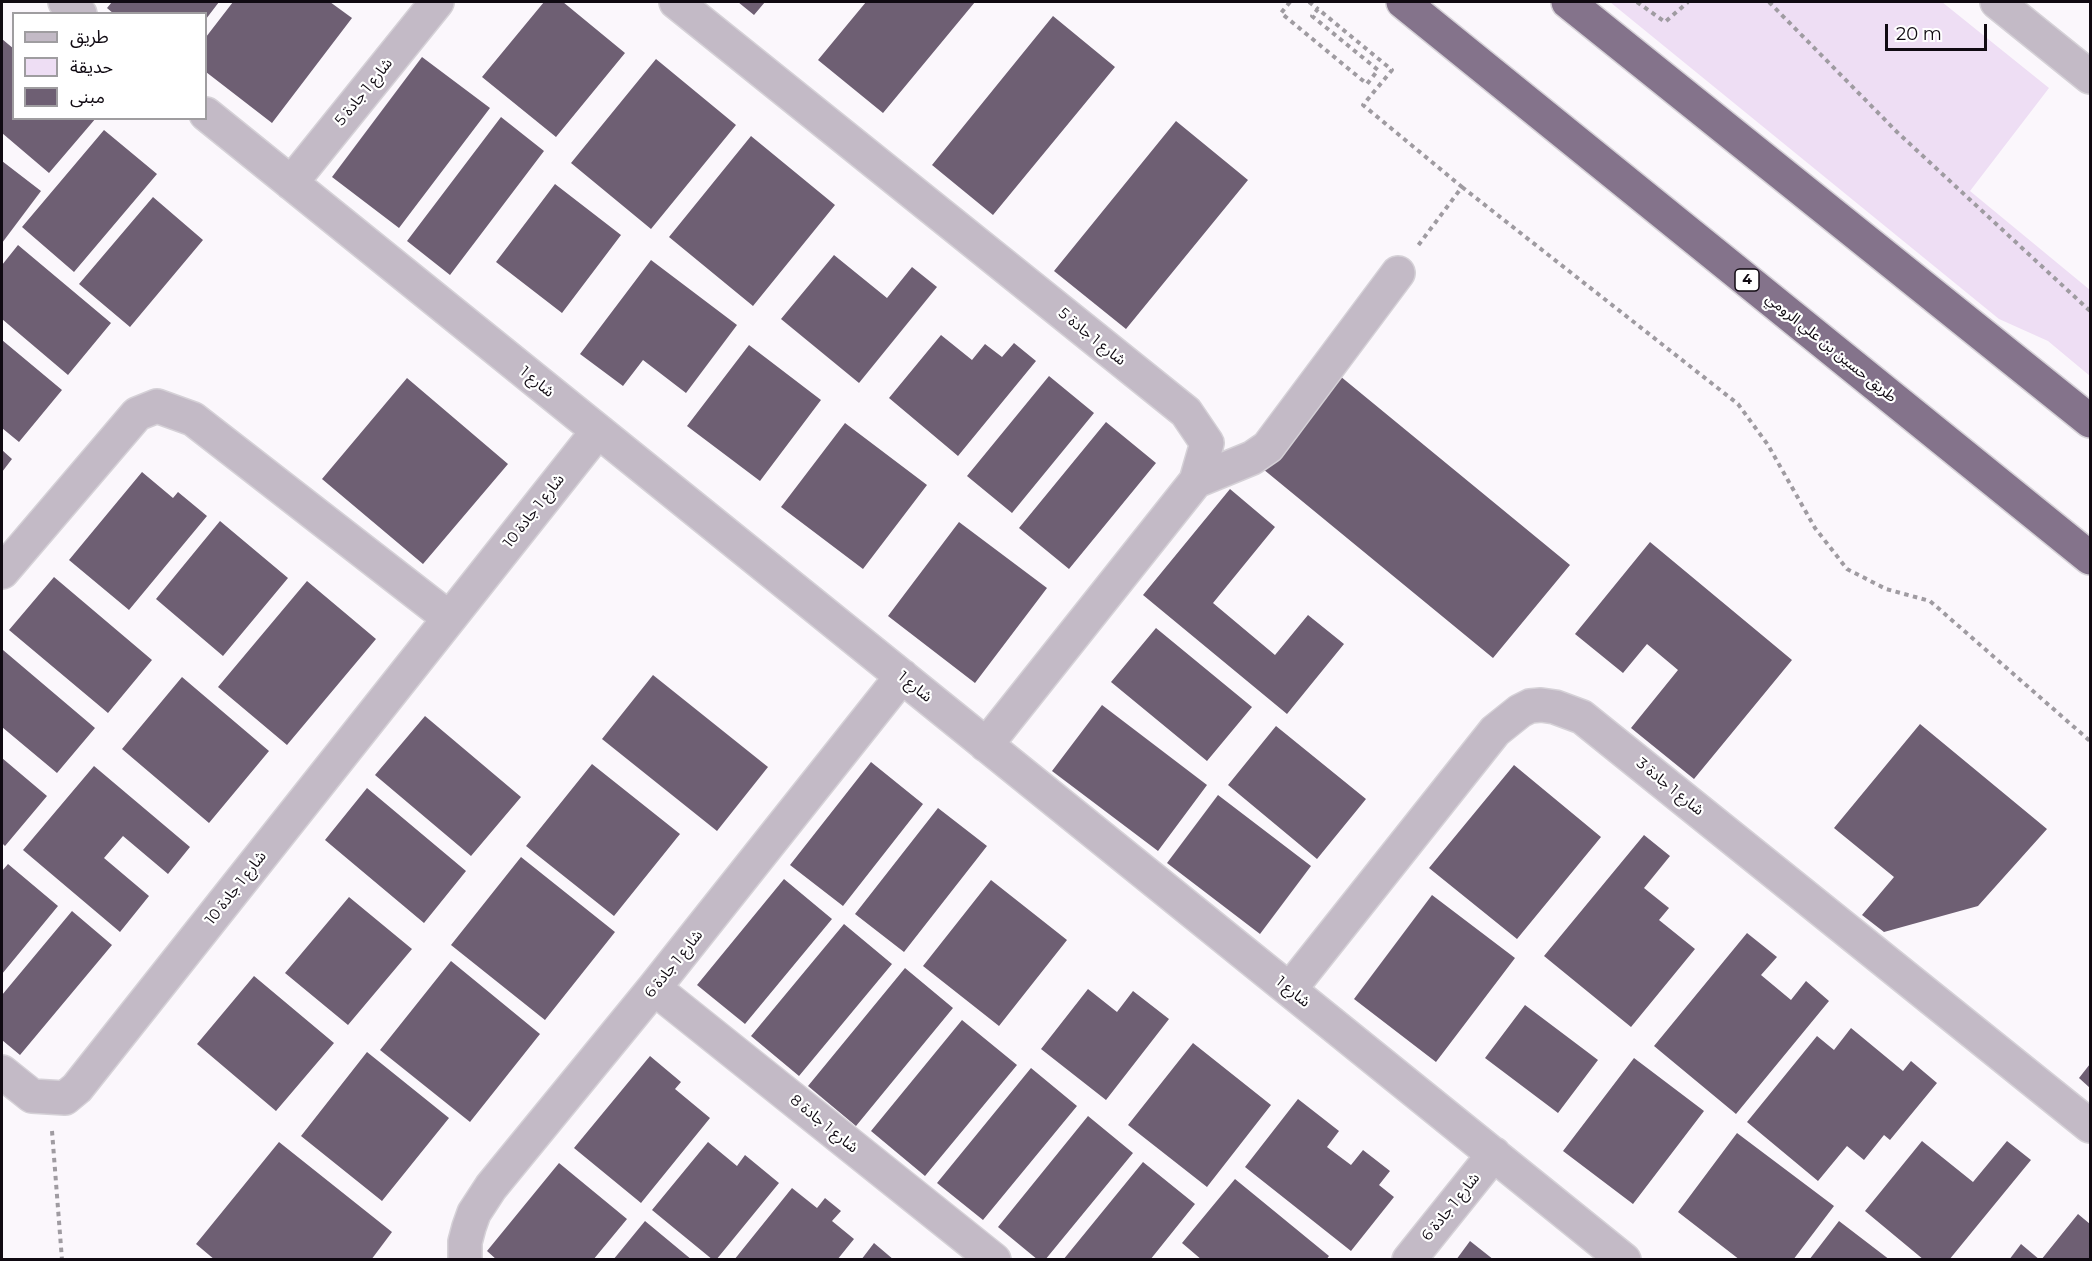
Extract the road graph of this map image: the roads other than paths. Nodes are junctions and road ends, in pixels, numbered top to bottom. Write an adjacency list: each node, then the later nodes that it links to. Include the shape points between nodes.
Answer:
1 (65, 2): 7 (street)
2 (437, 2): 10 (street, شارع 1 جادة 5)
3 (676, 2): 14 (street, شارع 1 جادة 5, via 1186,412 1207,443)
4 (1403, 2): 15 (highway, طريق حسين بن علي الرومي / 4)
5 (1568, 2): 12 (highway)
6 (1997, 2): 8 (street)
7 (78, 12)
8 (2091, 77)
9 (207, 115): 10 (street, شارع 1)
10 (291, 183): 13 (street, شارع 1)
11 (1398, 273): 14 (street, via 1268,447 1252,458)
12 (2091, 421)
13 (597, 431): 17 (street, شارع 1 جادة 10); 18 (street, شارع 1)
14 (1196, 481): 19 (street, شارع 1 جادة 5)
15 (2091, 558)
16 (2, 572): 17 (street, via 137,414 157,406 193,419)
17 (449, 618): 22 (street, شارع 1 جادة 10, via 77,1088 65,1098 32,1096)
18 (902, 676): 19 (street, شارع 1); 20 (street, شارع 1 جادة 6)
19 (986, 744): 21 (street, شارع 1)
20 (654, 988): 25 (street, شارع 1 جادة 6, via 491,1187 469,1227); 26 (street, شارع 1 جادة 8)
21 (1290, 989): 23 (street, شارع 1 جادة 3, via 1495,731 1530,706 1556,706 1588,722); 24 (street, شارع 1)
22 (2, 1072)
23 (2091, 1126)
24 (1494, 1154): 27 (street, شارع 1 جادة 6); 28 (street, شارع 1)
25 (465, 1260)
26 (994, 1260)
27 (1409, 1260)
28 (1624, 1260)

